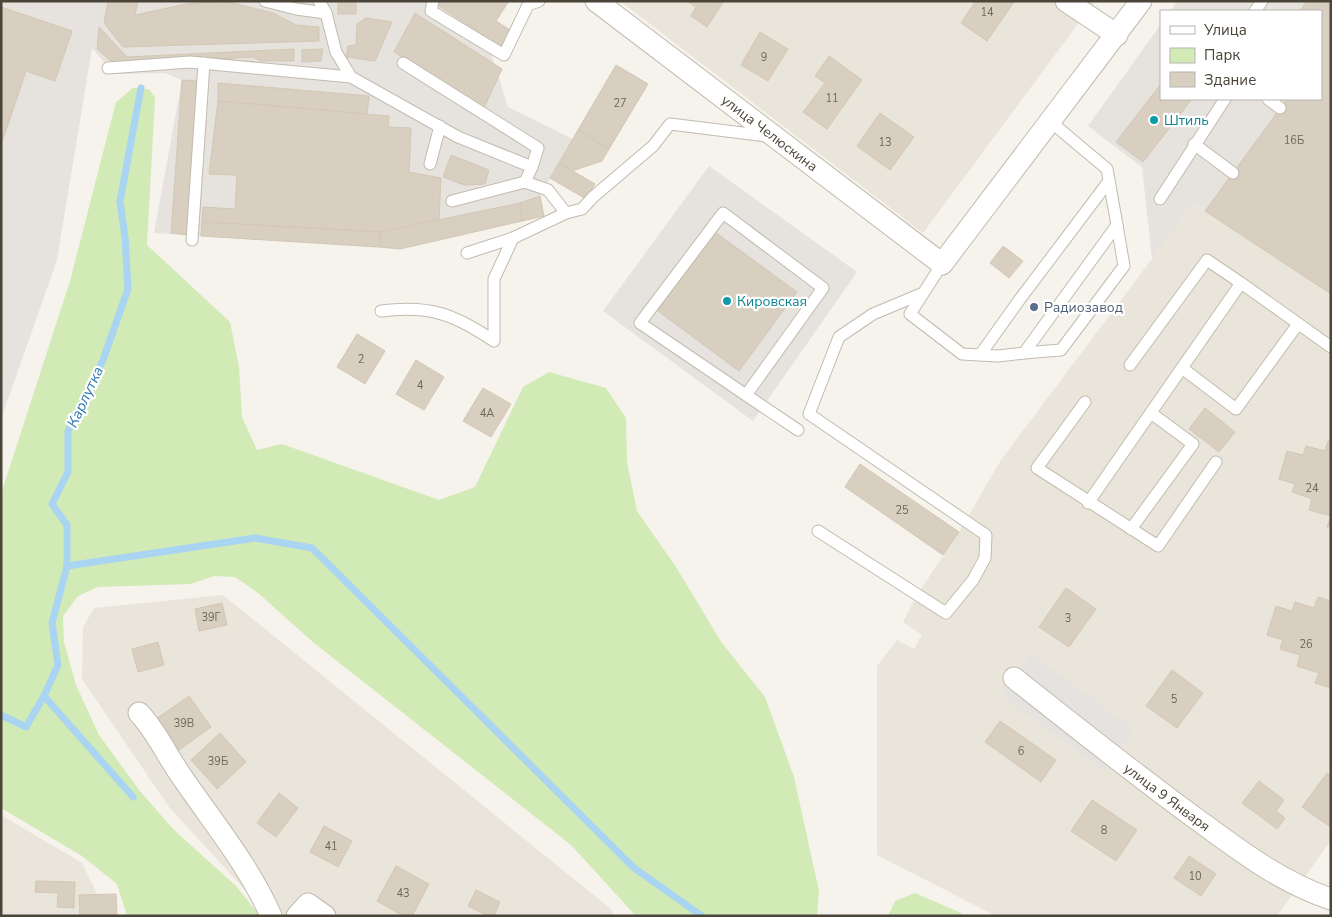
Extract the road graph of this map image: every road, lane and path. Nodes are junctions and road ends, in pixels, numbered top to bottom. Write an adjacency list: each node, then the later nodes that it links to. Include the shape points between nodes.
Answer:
1 (265, 1): 7 (lane, via 296,9)
2 (433, 1): 3 (lane, via 431,11 504,55 528,5)
3 (539, 1)
4 (596, 1): 18 (street, улица Челюскина)
5 (1066, 1): 8 (street)
6 (1141, 1): 8 (street)
7 (323, 5): 12 (lane, via 336,52)
8 (1117, 35): 16 (street)
9 (204, 63): 11 (lane); 12 (lane); 30 (lane)
10 (403, 63): 21 (lane, via 538,148)
11 (108, 68)
12 (351, 77): 17 (lane)
13 (1224, 100): 19 (lane)
14 (1269, 100): 15 (lane)
15 (1280, 108)
16 (1051, 122): 23 (lane, via 1108,168); 32 (street)
17 (440, 126): 20 (lane); 21 (lane)
18 (778, 138): 27 (lane, via 670,124 653,146 582,209); 32 (street, улица Челюскина)
19 (1194, 144): 22 (lane); 25 (lane)
20 (430, 164)
21 (532, 167): 24 (lane)
22 (1233, 173)
23 (1109, 181): 28 (lane); 39 (lane)
24 (525, 182): 26 (lane); 27 (lane, via 548,190)
25 (1160, 199)
26 (452, 201)
27 (566, 213): 29 (lane)
28 (1117, 225): 38 (lane); 38 (lane, via 1124,266 1061,350)
29 (512, 238): 31 (lane); 35 (lane, via 494,279 494,341 465,321 436,312 408,308)
30 (192, 240)
31 (467, 252)
32 (942, 264): 34 (lane)
33 (1241, 283): 36 (lane); 40 (lane, via 1207,260); 41 (lane)
34 (921, 294): 39 (lane, via 910,314 962,354); 49 (lane, via 873,314 840,337 810,414 986,535 985,558 973,580 946,613)
35 (381, 311)
36 (1298, 324): 37 (lane); 41 (lane, via 1236,409)
37 (1331, 347)
38 (1024, 352): 39 (lane)
39 (980, 355)
40 (1130, 365)
41 (1182, 368): 44 (lane)
42 (746, 395): 42 (lane, via 823,288 722,213 640,323); 45 (lane)
43 (1084, 402): 47 (lane, via 1037,468)
44 (1151, 413): 47 (lane); 48 (lane, via 1193,444)
45 (798, 430)
46 (1216, 462): 48 (lane, via 1158,546)
47 (1088, 503): 48 (lane)
48 (1131, 529)
49 (818, 531)
50 (1014, 678): 52 (street, улица 9 Января, via 1121,763 1252,860 1307,891)
51 (139, 713): 53 (street, via 150,724 260,892)
52 (1331, 899)
53 (271, 916)
54 (297, 916): 55 (street, via 308,904)
55 (325, 916)

